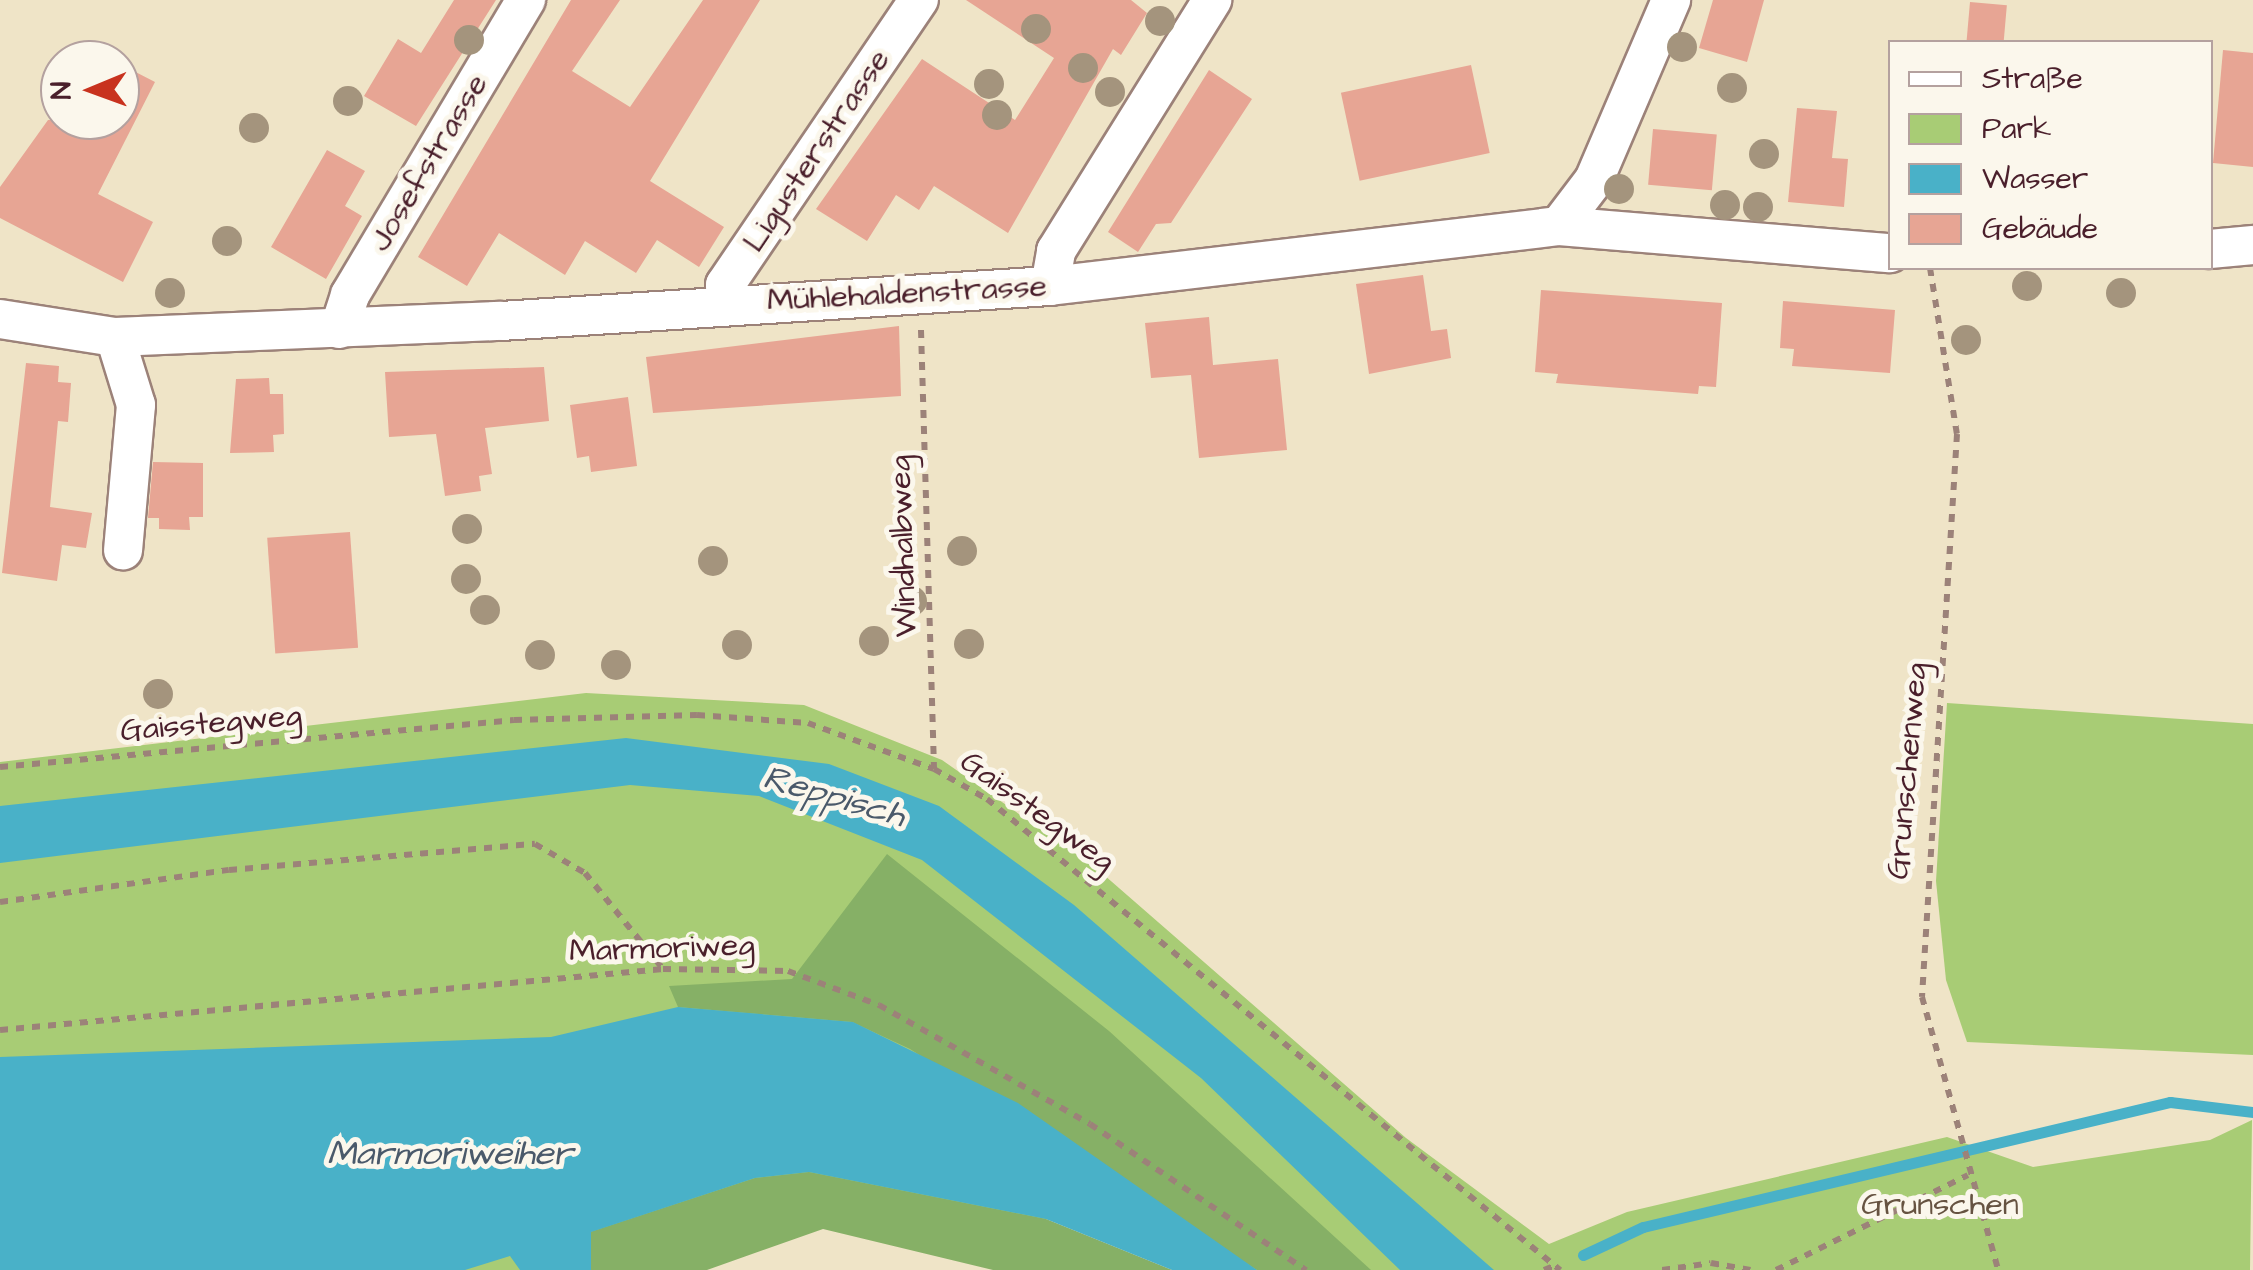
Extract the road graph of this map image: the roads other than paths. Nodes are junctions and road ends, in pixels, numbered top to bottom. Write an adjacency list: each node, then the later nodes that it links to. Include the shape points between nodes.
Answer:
1 (526, 0): 12 (street, Josefstrasse, via 350,296)
2 (919, 0): 10 (street, Ligusterstrasse, via 724,285)
3 (1212, 0): 9 (street, via 1056,252)
4 (1671, 0): 5 (street, via 1594,180)
5 (1559, 226): 8 (street, Mühlehaldenstrasse); 9 (street, Mühlehaldenstrasse)
6 (2253, 245): 7 (street)
7 (2213, 248)
8 (1888, 253)
9 (1050, 286): 10 (street, Mühlehaldenstrasse)
10 (726, 304): 12 (street, Mühlehaldenstrasse)
11 (0, 318): 13 (street, Mühlehaldenstrasse)
12 (339, 330): 13 (street, Mühlehaldenstrasse)
13 (115, 337): 14 (street, via 136,405)
14 (124, 550)

